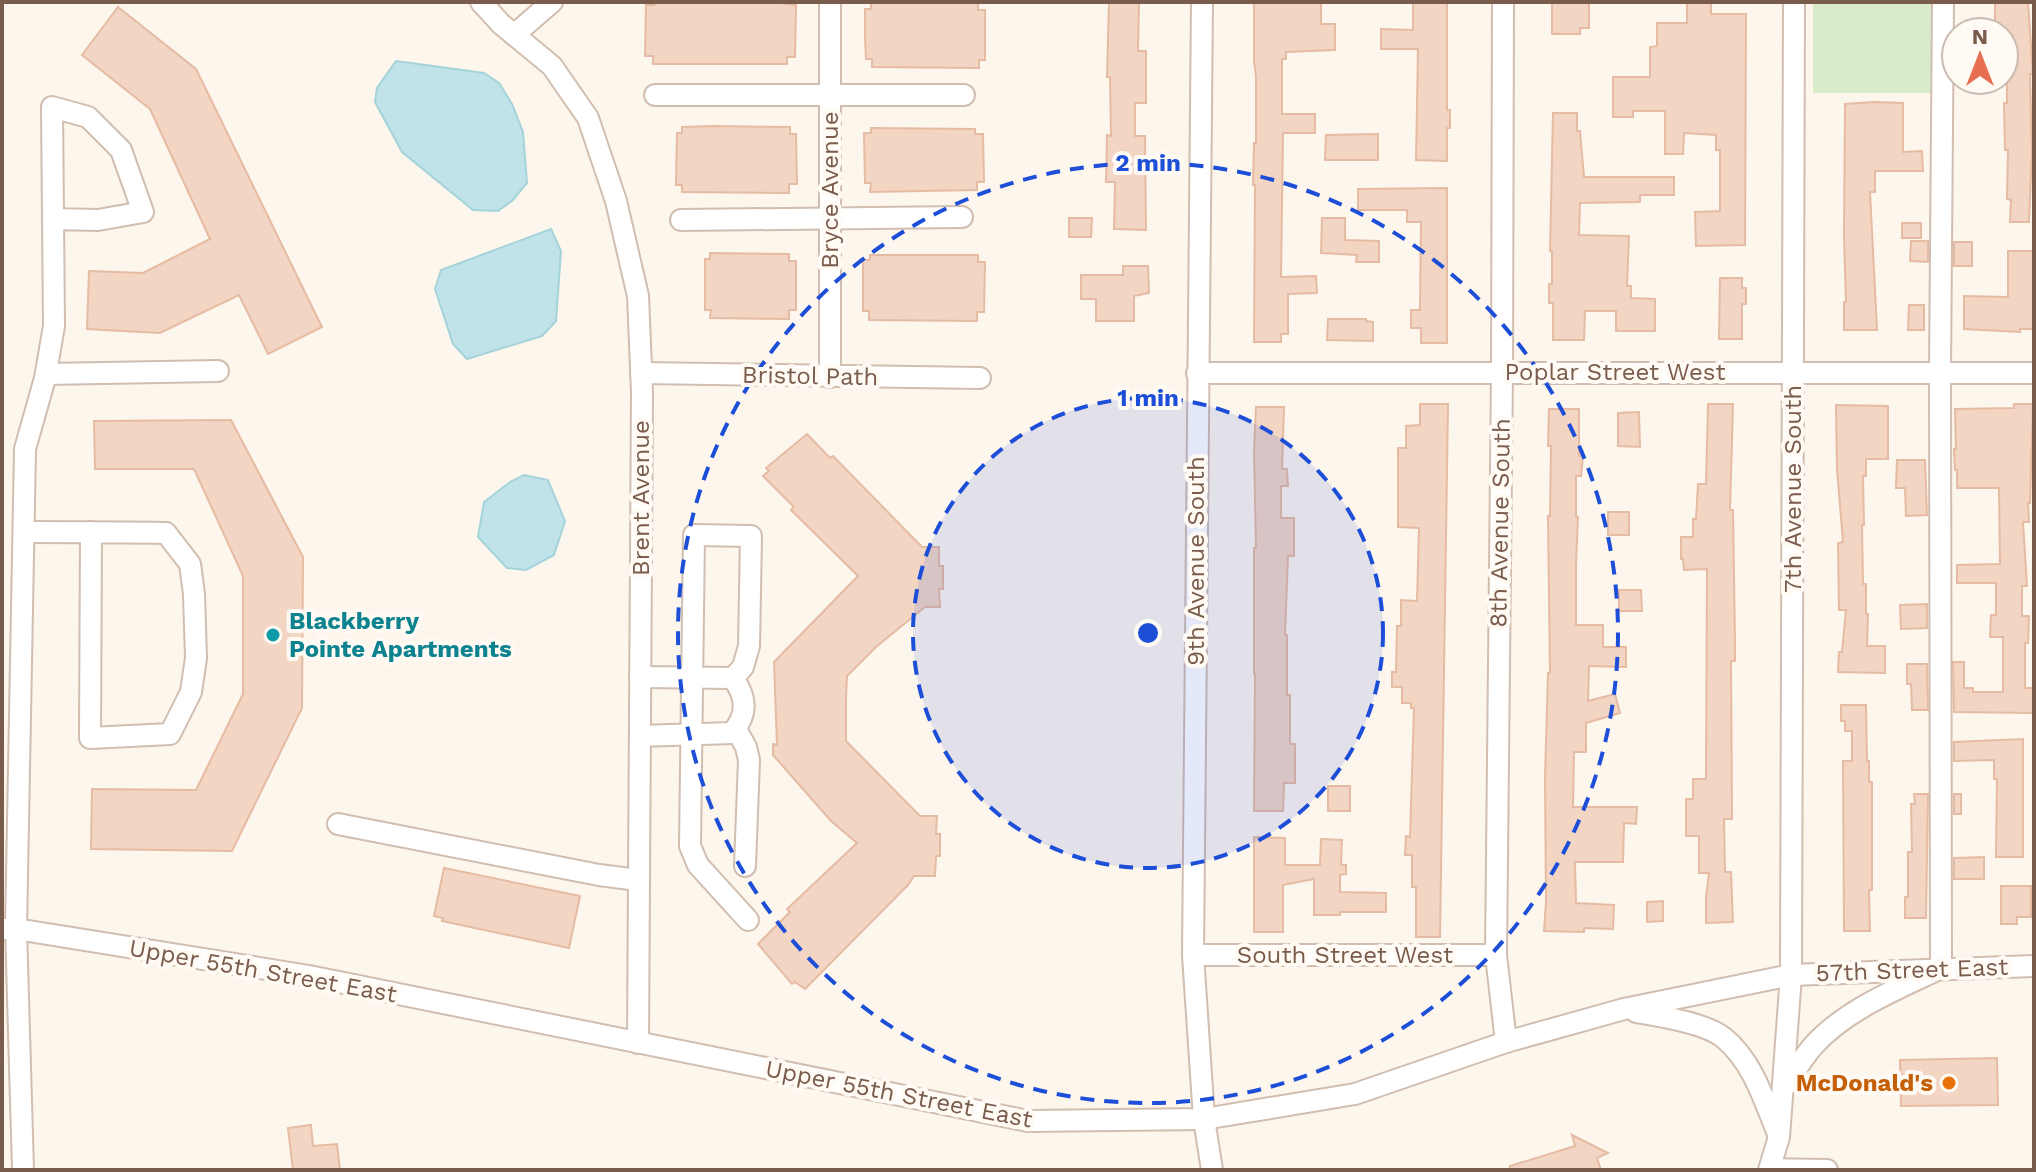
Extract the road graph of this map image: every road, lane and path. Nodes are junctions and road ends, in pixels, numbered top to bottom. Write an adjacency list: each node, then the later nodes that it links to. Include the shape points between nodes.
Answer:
1 (481, 2): 8 (street, Brent Avenue)
2 (552, 2): 8 (street)
3 (830, 2): 9 (street, Bryce Avenue)
4 (1202, 2): 20 (street, 9th Avenue South)
5 (1503, 2): 21 (street, 8th Avenue South)
6 (1794, 2): 17 (street, 7th Avenue South)
7 (1943, 2): 18 (street)
8 (514, 35): 19 (street, Brent Avenue, via 552,66 588,118 616,201 638,296)
9 (830, 94): 10 (street); 11 (street); 15 (street, Bryce Avenue)
10 (655, 95)
11 (964, 95)
12 (962, 217): 15 (street)
13 (53, 219): 13 (street, via 53,187 52,107 88,117 121,150 143,212 98,220); 23 (street, via 54,326)
14 (681, 220): 15 (street)
15 (830, 220): 24 (street, Bryce Avenue)
16 (218, 371): 23 (street)
17 (1794, 372): 18 (street, Poplar Street West); 21 (street, Poplar Street West); 43 (street, 7th Avenue South)
18 (1940, 372): 22 (street, Poplar Street West); 42 (street)
19 (641, 373): 24 (street, Bristol Path); 28 (street, Brent Avenue)
20 (1197, 373): 21 (street, Poplar Street West); 39 (street, 9th Avenue South)
21 (1502, 373): 40 (street, 8th Avenue South)
22 (2034, 373)
23 (46, 374): 26 (street, via 25,449)
24 (830, 377): 25 (street, Bristol Path)
25 (980, 378)
26 (24, 532): 27 (street); 38 (street)
27 (91, 532): 27 (street, via 166,533 190,564 196,658 191,692 170,734 90,738)
28 (640, 677): 29 (street); 33 (street, Brent Avenue)
29 (692, 678): 30 (street); 30 (street, via 694,535 751,536 749,646 743,667); 32 (street)
30 (733, 678): 31 (street, via 745,705)
31 (736, 729): 32 (street); 35 (street, via 749,760)
32 (691, 734): 33 (street); 37 (street, via 690,846 698,865)
33 (640, 736): 36 (street, Brent Avenue)
34 (338, 824): 36 (street)
35 (745, 866)
36 (638, 880): 46 (street, Brent Avenue)
37 (748, 920)
38 (9, 929): 46 (street, Upper 55th Street East, via 309,976); 51 (street)
39 (1193, 955): 40 (street, South Street West); 48 (street, 9th Avenue South)
40 (1496, 955): 45 (street, 8th Avenue South)
41 (2034, 966): 42 (street, 57th Street East)
42 (1941, 968): 43 (street, 57th Street East); 47 (street, via 1846,1018 1814,1045)
43 (1791, 975): 44 (street, Upper 55th Street East); 47 (street, 7th Avenue South)
44 (1624, 1009): 45 (street, Upper 55th Street East); 49 (street, via 1687,1022 1723,1037 1750,1067)
45 (1506, 1042): 48 (street, Upper 55th Street East, via 1355,1094)
46 (638, 1043): 48 (street, Upper 55th Street East, via 1028,1121)
47 (1784, 1087): 49 (street, 7th Avenue South)
48 (1204, 1119): 52 (street, 9th Avenue South)
49 (1779, 1137): 50 (street, 7th Avenue South)
50 (1769, 1169): 53 (street)
51 (23, 1170)
52 (1212, 1170)
53 (1827, 1170)

